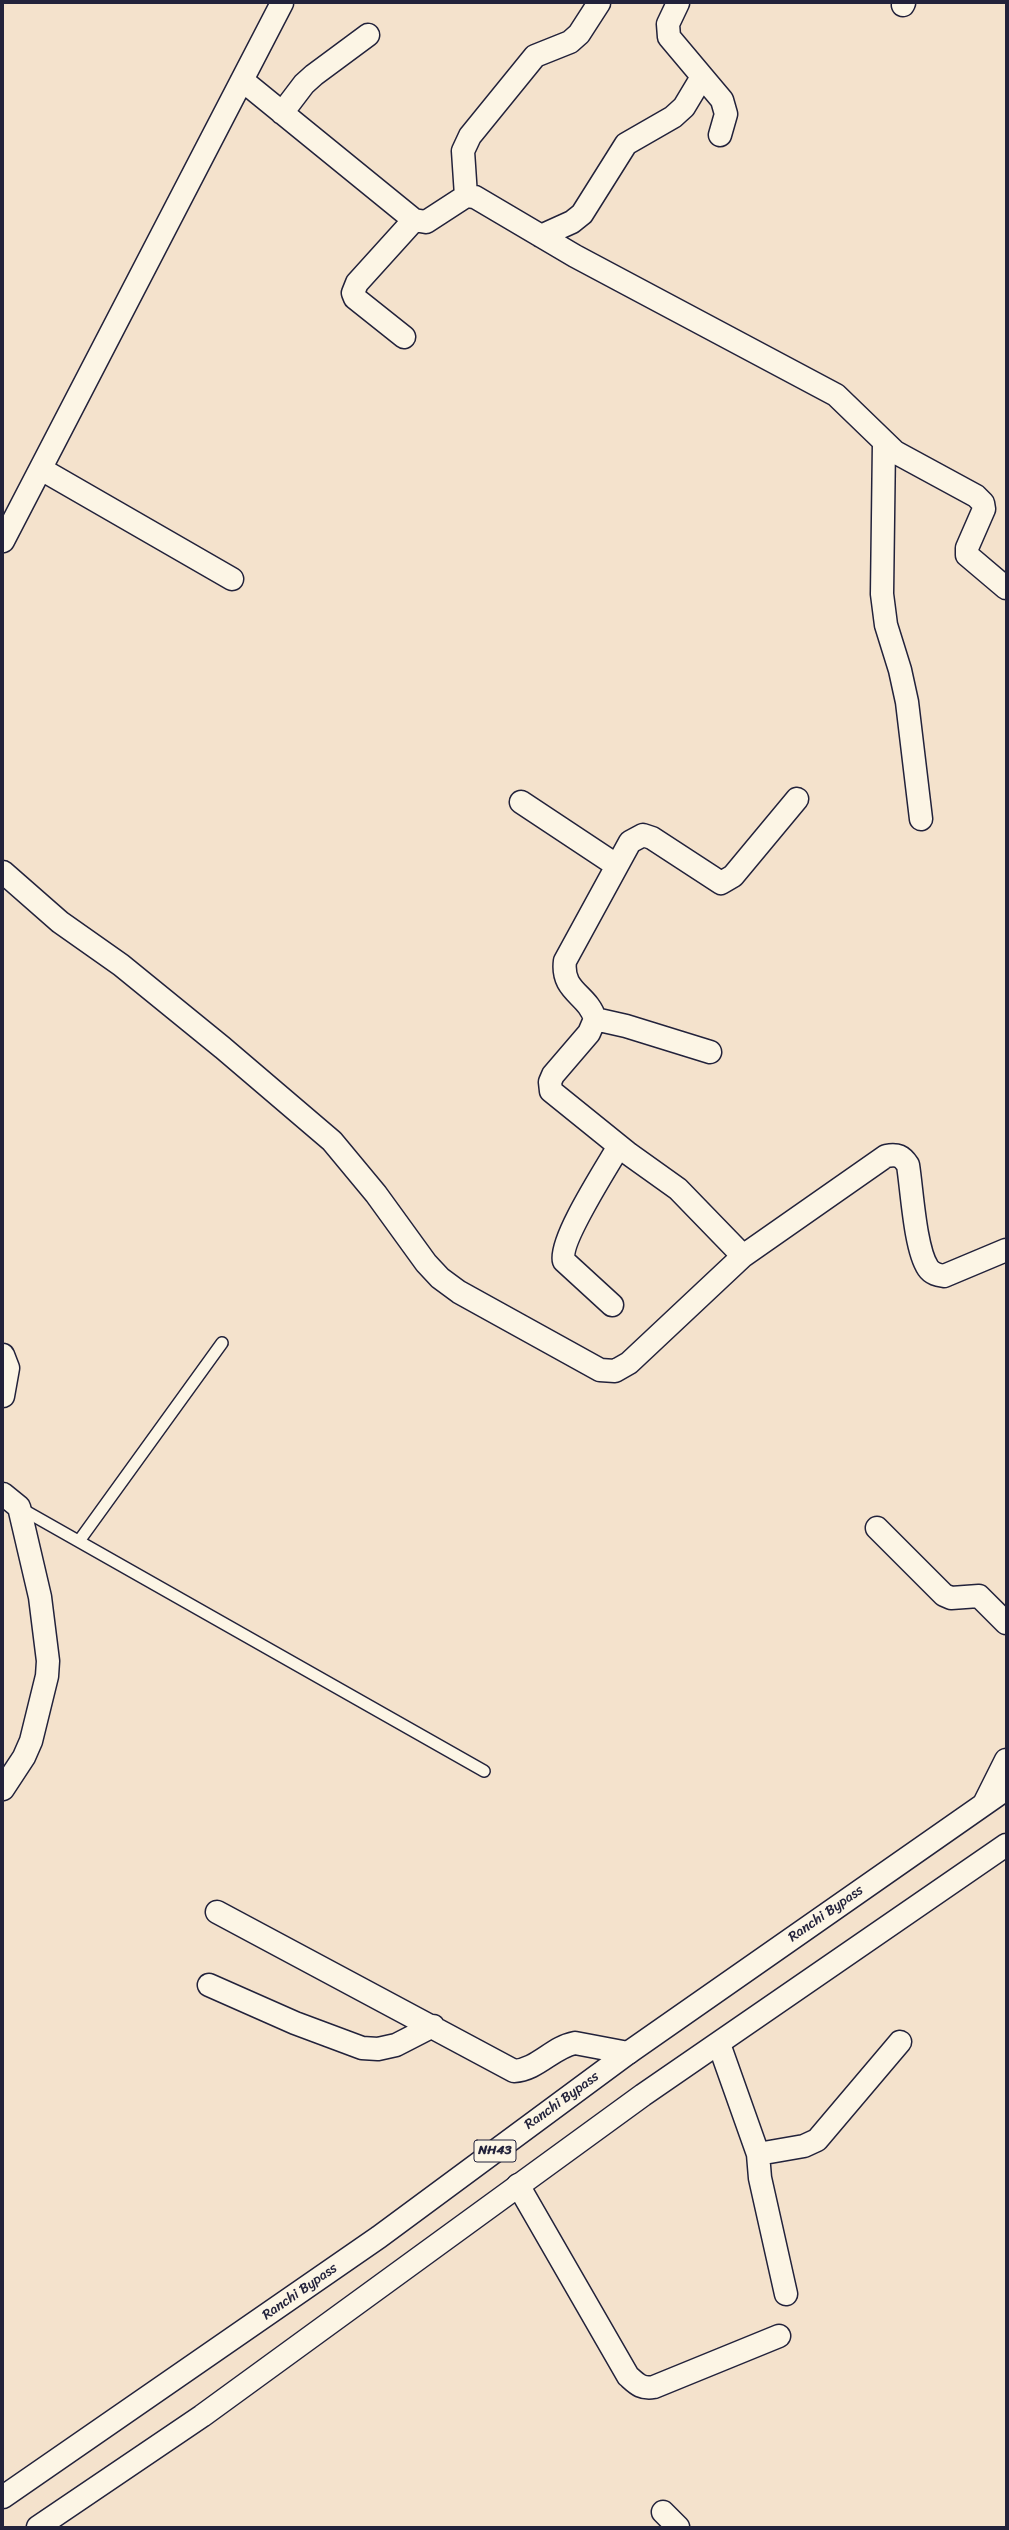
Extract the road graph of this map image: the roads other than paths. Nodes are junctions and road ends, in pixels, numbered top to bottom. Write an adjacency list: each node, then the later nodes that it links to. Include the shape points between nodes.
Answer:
1 (282, 3): 6 (main road)
2 (598, 3): 9 (main road, via 570,42 535,56 470,136 463,151)
3 (678, 3): 5 (main road, via 668,24 669,37)
4 (368, 35): 7 (main road, via 314,75)
5 (702, 77): 8 (main road, via 725,107); 11 (main road, via 684,107 673,117 626,144 582,214 572,222)
6 (242, 80): 7 (main road); 14 (main road)
7 (282, 113): 10 (main road)
8 (720, 136)
9 (466, 196): 10 (main road, via 432,219 419,222); 11 (main road, via 475,197)
10 (414, 220): 12 (main road, via 357,283 353,293 355,298)
11 (542, 236): 13 (main road, via 836,395 858,414)
12 (404, 337)
13 (884, 443): 17 (main road, via 895,452 976,496 983,503 984,509 967,548 967,554); 20 (main road, via 882,594 886,625 907,702)
14 (41, 469): 15 (main road); 16 (main road)
15 (3, 540)
16 (232, 579)
17 (1006, 588)
18 (797, 799): 21 (main road, via 733,876 725,882 714,880 652,838 643,835 630,842)
19 (521, 802): 21 (main road)
20 (921, 819)
21 (616, 865): 23 (main road, via 565,961 566,981 590,1009)
22 (3, 872): 27 (main road, via 60,922 121,965 223,1048 332,1141 440,1278 459,1292 600,1370 615,1371 629,1363)
23 (595, 1019): 24 (main road); 25 (main road, via 589,1033 552,1075 551,1091)
24 (710, 1052)
25 (619, 1146): 27 (main road, via 678,1189); 28 (main road, via 568,1236 563,1255 564,1261)
26 (1006, 1250): 27 (main road, via 944,1276 936,1275 928,1269 920,1247 908,1165 903,1158 895,1154 886,1156)
27 (743, 1256)
28 (612, 1305)
29 (222, 1342): 34 (lane)
30 (3, 1355): 31 (main road, via 8,1368)
31 (3, 1396)
32 (11, 1501): 34 (lane); 38 (main road, via 40,1597 48,1661 47,1676 31,1741 24,1757)
33 (877, 1528): 35 (main road, via 944,1595 951,1598 978,1596)
34 (79, 1541): 37 (lane)
35 (1006, 1623)
36 (1006, 1760): 40 (main road)
37 (484, 1771)
38 (3, 1788)
39 (1006, 1789): 40 (main road, NH43)
40 (985, 1803): 47 (main road, Ranchi Bypass / NH43)
41 (1006, 1845): 46 (main road, NH43)
42 (217, 1912): 44 (main road)
43 (209, 1985): 44 (main road, via 294,2024 362,2048 378,2049 396,2045)
44 (433, 2026): 47 (main road, via 514,2070 525,2069 575,2043)
45 (900, 2042): 48 (main road, via 817,2140 804,2146)
46 (719, 2044): 48 (main road); 49 (main road, NH43)
47 (628, 2053): 52 (main road, Ranchi Bypass / NH43, via 379,2236)
48 (758, 2154): 50 (main road, via 760,2178)
49 (518, 2185): 51 (main road, via 628,2376 638,2386 654,2387); 54 (main road, NH43, via 202,2416)
50 (786, 2294)
51 (779, 2336)
52 (3, 2497)
53 (663, 2512): 55 (main road)
54 (38, 2527)
55 (678, 2527)

